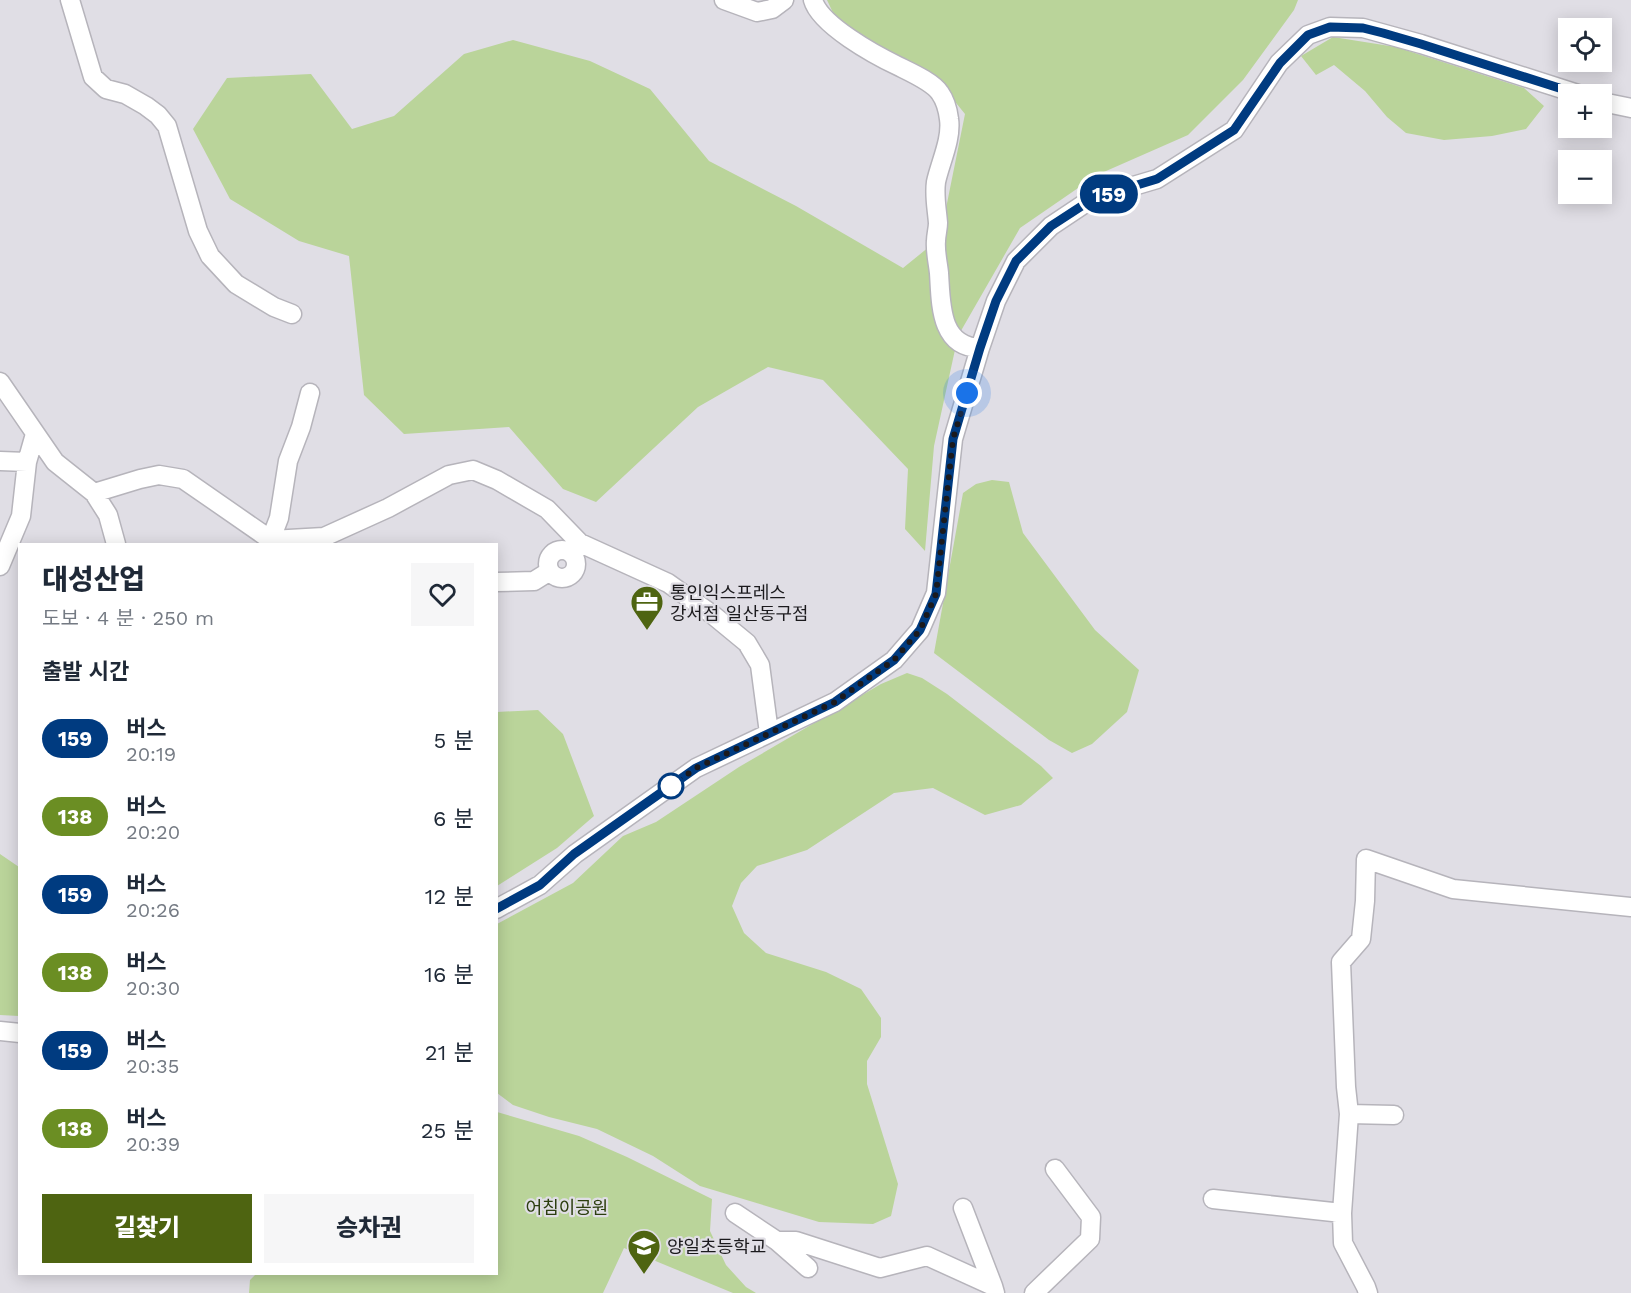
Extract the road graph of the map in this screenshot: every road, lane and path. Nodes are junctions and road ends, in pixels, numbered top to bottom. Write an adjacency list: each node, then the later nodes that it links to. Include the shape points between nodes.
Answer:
1 (70, 0): 8 (street, via 93,76 106,89 146,106 167,126 198,231 210,256 236,284)
2 (724, 0): 3 (street, via 757,12 772,9)
3 (784, 0)
4 (813, 0): 9 (street, via 826,20 840,31 940,92 949,119 936,183 942,314 946,326 959,341)
5 (1558, 88): 9 (street, via 1363,28 1330,27 1308,35 1280,63 1234,130 1157,179 1094,198 1051,226 1016,261 996,301)
6 (1612, 105): 7 (street)
7 (1631, 108)
8 (292, 314)
9 (980, 348): 21 (street, via 953,439 936,594 920,630 894,660 835,702)
10 (0, 382): 12 (street)
11 (310, 393): 16 (street, via 288,461 279,518)
12 (35, 434): 14 (street); 15 (street, via 55,462)
13 (0, 461): 14 (street)
14 (27, 462): 19 (street, via 21,516)
15 (94, 493): 16 (street, via 159,475 183,479); 17 (street, via 108,515)
16 (270, 542): 18 (street, via 324,537 449,475 473,470 547,509)
17 (116, 543)
18 (576, 549): 20 (street, via 573,574 565,578 550,571 534,581); 21 (street, via 668,583 747,643 760,665)
19 (0, 566)
20 (498, 582)
21 (769, 733): 23 (street, via 696,768 574,854 540,885)
22 (1631, 907): 26 (street, via 1453,889 1366,859 1361,939 1341,962)
23 (498, 908)
24 (0, 1031): 25 (street)
25 (18, 1033)
26 (1349, 1114): 27 (street); 31 (street)
27 (1395, 1115)
28 (1055, 1169): 36 (street, via 1091,1217 1090,1239)
29 (1213, 1199): 31 (street)
30 (963, 1208): 35 (street)
31 (1342, 1213): 37 (street, via 1343,1243)
32 (735, 1214): 33 (street)
33 (777, 1241): 34 (street); 35 (street, via 796,1240 880,1268 927,1256)
34 (808, 1268)
35 (994, 1289)
36 (1034, 1293)
37 (1368, 1293)

